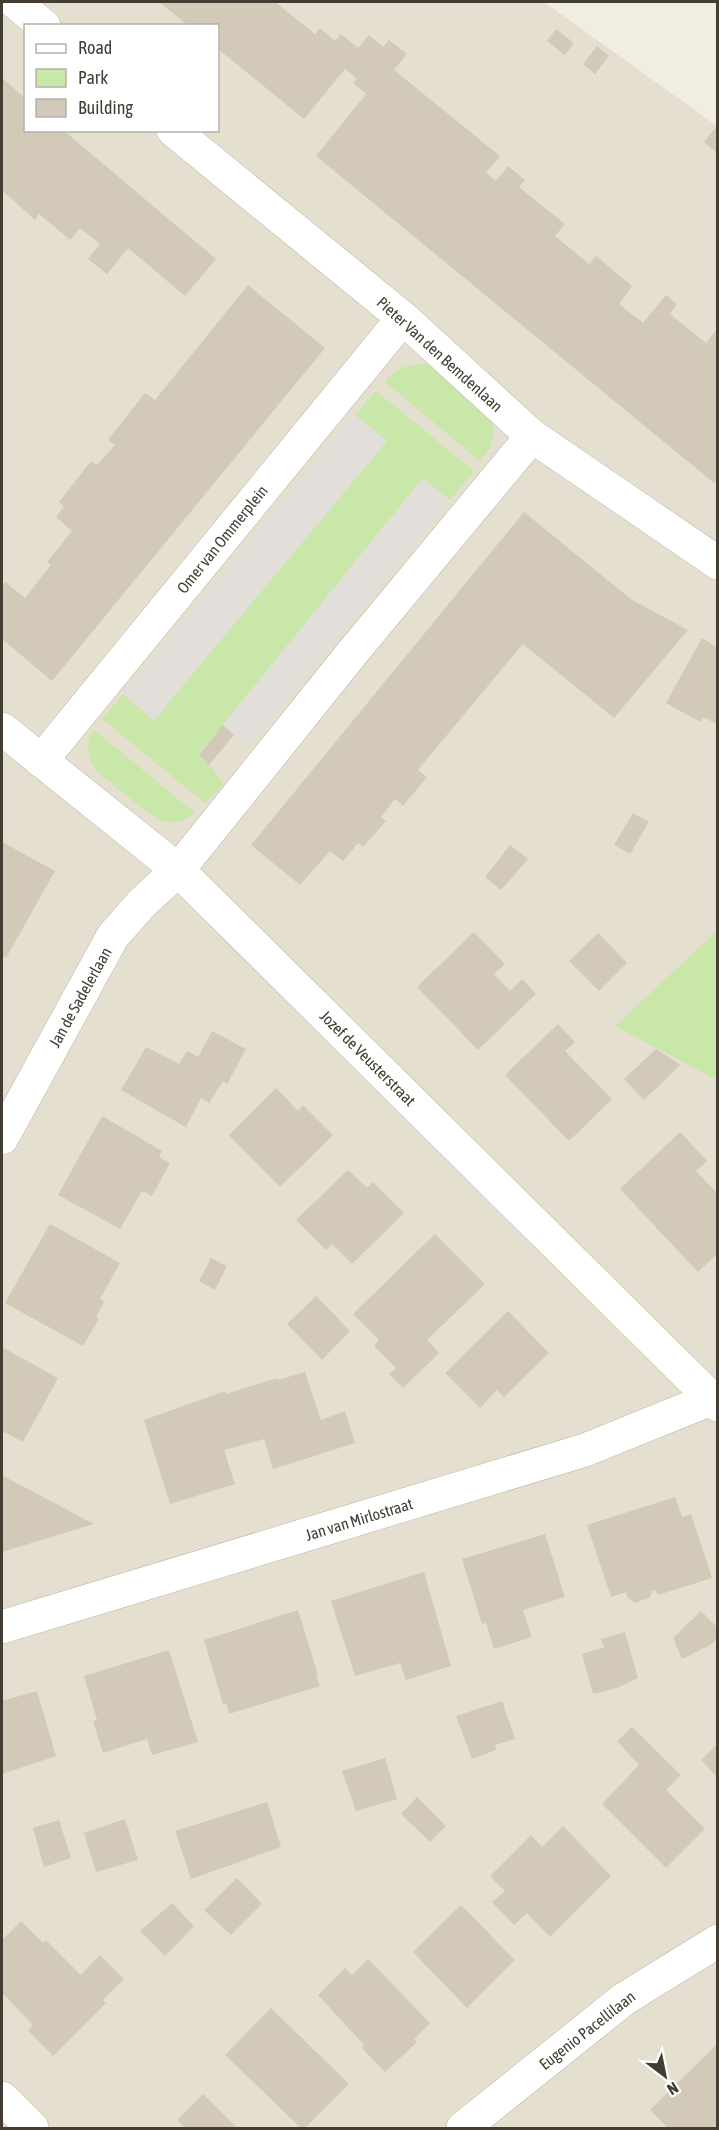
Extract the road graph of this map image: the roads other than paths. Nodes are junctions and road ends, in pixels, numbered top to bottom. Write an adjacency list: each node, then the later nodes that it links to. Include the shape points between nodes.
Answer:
1 (15, 2): 2 (street)
2 (42, 24)
3 (175, 132): 4 (street, Pieter Van den Bemdenlaan)
4 (403, 318): 5 (street, Pieter Van den Bemdenlaan); 8 (street, Omer van Ommerplein)
5 (532, 436): 6 (street, Pieter Van den Bemdenlaan); 9 (street)
6 (717, 564)
7 (2, 729): 8 (street, Jozef de Veusterstraat)
8 (41, 760): 9 (street, Jozef de Veusterstraat)
9 (178, 870): 10 (street, Jan de Sadelerlaan, via 113,936); 11 (street, Jozef de Veusterstraat)
10 (2, 1138)
11 (714, 1402): 12 (street, Jan van Mirlostraat, via 585,1450)
12 (2, 1627)
13 (717, 1941): 16 (street, Eugenio Pacellilaan, via 624,1999)
14 (2, 2098): 15 (street)
15 (32, 2128)
16 (463, 2128)

